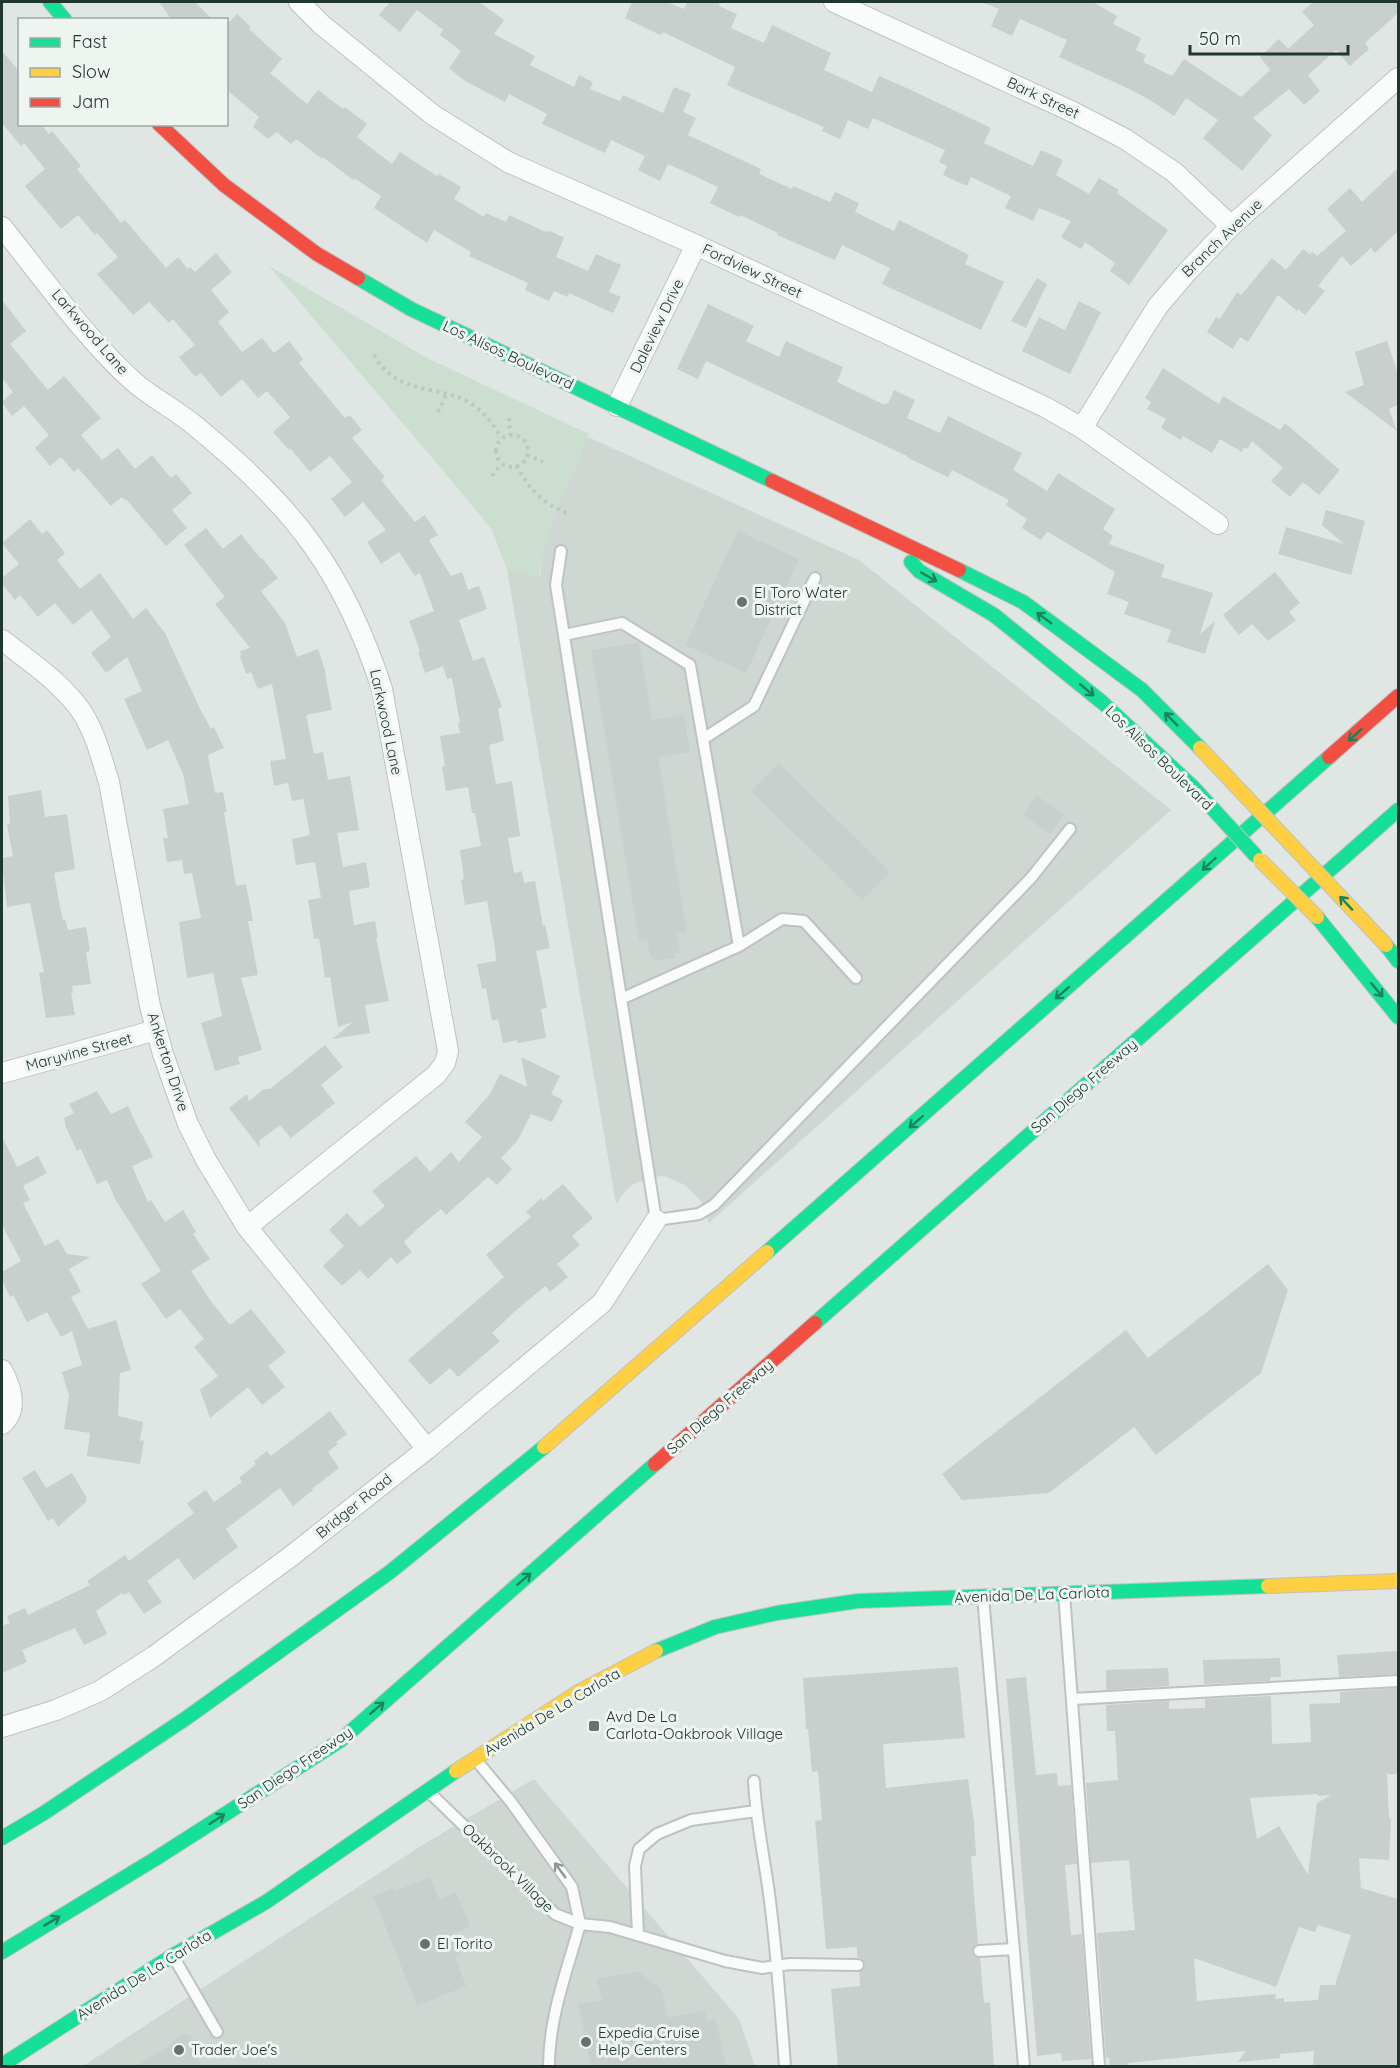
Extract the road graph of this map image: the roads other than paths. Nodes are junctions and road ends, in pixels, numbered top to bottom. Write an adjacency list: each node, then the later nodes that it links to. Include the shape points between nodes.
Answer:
1 (50, 2): 4 (main road)
2 (299, 2): 9 (street, Fordview Street, via 434,115 508,162)
3 (834, 2): 7 (street, Bark Street, via 1125,138 1174,172)
4 (63, 18)
5 (1398, 78): 7 (street, Branch Avenue)
6 (161, 126): 10 (main road, Los Alisos Boulevard, via 224,185 316,254 411,309)
7 (1231, 226): 11 (street, Branch Avenue, via 1158,306)
8 (2, 227): 30 (street, Larkwood Lane, via 102,350 135,383 234,457 288,511 346,597 382,689 448,1051 445,1064)
9 (696, 245): 10 (street, Daleview Drive); 11 (street, Fordview Street, via 1045,407)
10 (617, 406): 13 (main road, Los Alisos Boulevard)
11 (1082, 428): 12 (street, Fordview Street)
12 (1218, 524)
13 (887, 536): 23 (main road, Los Alisos Boulevard, one-way to 13, bridge, via 1142,690 1023,602); 26 (main road, Los Alisos Boulevard, one-way to 26, bridge, via 919,572 994,615 1052,661 1192,786 1317,917)
14 (561, 551): 16 (lane, via 556,585)
15 (815, 578): 19 (lane, via 754,706)
16 (564, 635): 19 (lane, via 622,623 690,665); 25 (lane)
17 (2, 640): 27 (street, Ankerton Drive, via 64,691 80,709 99,748 109,782)
18 (1398, 696): 44 (main road, one-way to 44, via 555,1438 381,1579 185,1719)
19 (703, 739): 22 (lane)
20 (1398, 810): 49 (main road, San Diego Freeway, one-way to 20, via 341,1740)
21 (1070, 829): 29 (lane, via 1031,878 714,1205 699,1214)
22 (739, 946): 24 (lane, via 782,920 804,921); 25 (lane)
23 (1398, 961)
24 (856, 978)
25 (621, 999): 29 (lane)
26 (1398, 1017)
27 (156, 1030): 28 (street, Maryvine Street); 30 (street, Ankerton Drive, via 188,1124)
28 (2, 1073)
29 (656, 1220): 33 (street, Bridger Road, via 602,1303)
30 (247, 1227): 33 (street, Ankerton Drive)
31 (2, 1370): 32 (street, via 12,1393 12,1405)
32 (2, 1424)
33 (427, 1449): 39 (street, Bridger Road, via 290,1557 153,1657 100,1691)
34 (1398, 1581): 35 (main road, Avenida De La Carlota)
35 (1064, 1593): 36 (main road, Avenida De La Carlota); 38 (lane)
36 (983, 1596): 40 (main road, Avenida De La Carlota, via 858,1601 715,1627 655,1652 580,1691); 47 (lane)
37 (1398, 1681): 38 (lane)
38 (1072, 1700): 58 (lane)
39 (2, 1727)
40 (475, 1759): 42 (main road, Avenida De La Carlota); 45 (lane, Oakbrook Village, one-way to 40, via 572,1887)
41 (754, 1781): 43 (lane)
42 (428, 1790): 45 (lane, Oakbrook Village, via 555,1914); 50 (main road, Avenida De La Carlota, via 266,1902)
43 (756, 1811): 46 (lane, via 691,1820 657,1834 639,1849 635,1866); 52 (lane)
44 (2, 1838)
45 (580, 1924): 46 (lane); 55 (lane, via 556,2007 549,2040)
46 (638, 1935): 52 (lane, via 725,1960 762,1968)
47 (1014, 1949): 48 (lane); 57 (lane)
48 (979, 1951)
49 (2, 1952)
50 (172, 1956): 53 (lane); 54 (main road, Avenida De La Carlota)
51 (858, 1965): 52 (lane)
52 (777, 1966): 56 (lane)
53 (217, 2032)
54 (2, 2065)
55 (549, 2067)
56 (785, 2067)
57 (1024, 2067)
58 (1099, 2067)

